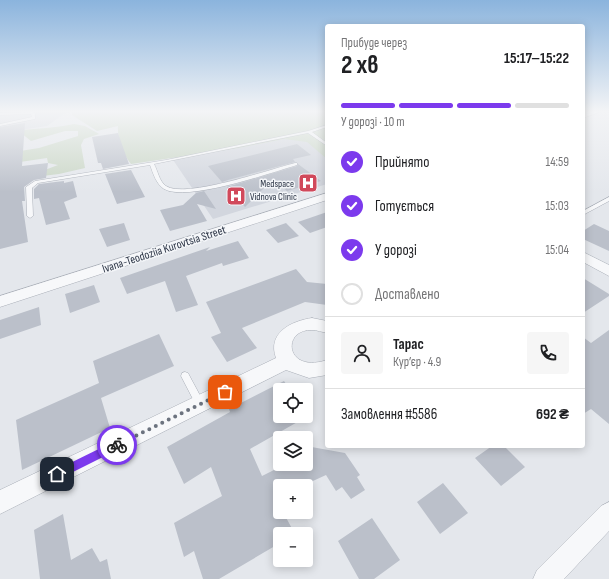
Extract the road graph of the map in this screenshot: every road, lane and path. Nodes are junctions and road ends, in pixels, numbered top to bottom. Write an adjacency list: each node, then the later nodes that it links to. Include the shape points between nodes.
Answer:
1 (279, 138): 2 (lane)
2 (152, 164): 3 (lane, via 161,185 175,191 200,189); 7 (lane, via 31,184)
3 (295, 164)
4 (325, 197): 10 (street, Ivana-Teodoziia Kurovtsia Street)
5 (609, 199): 6 (lane)
6 (585, 212)
7 (30, 216)
8 (585, 257): 9 (street)
9 (609, 271)
10 (0, 302)
11 (325, 326): 12 (street, via 306,324 287,333 282,342 282,352)
12 (288, 361): 13 (street, via 298,368 310,371); 15 (street)
13 (325, 367)
14 (185, 376): 15 (lane)
15 (200, 404): 16 (street)
16 (0, 502)
17 (609, 514): 18 (street)
18 (546, 579)

